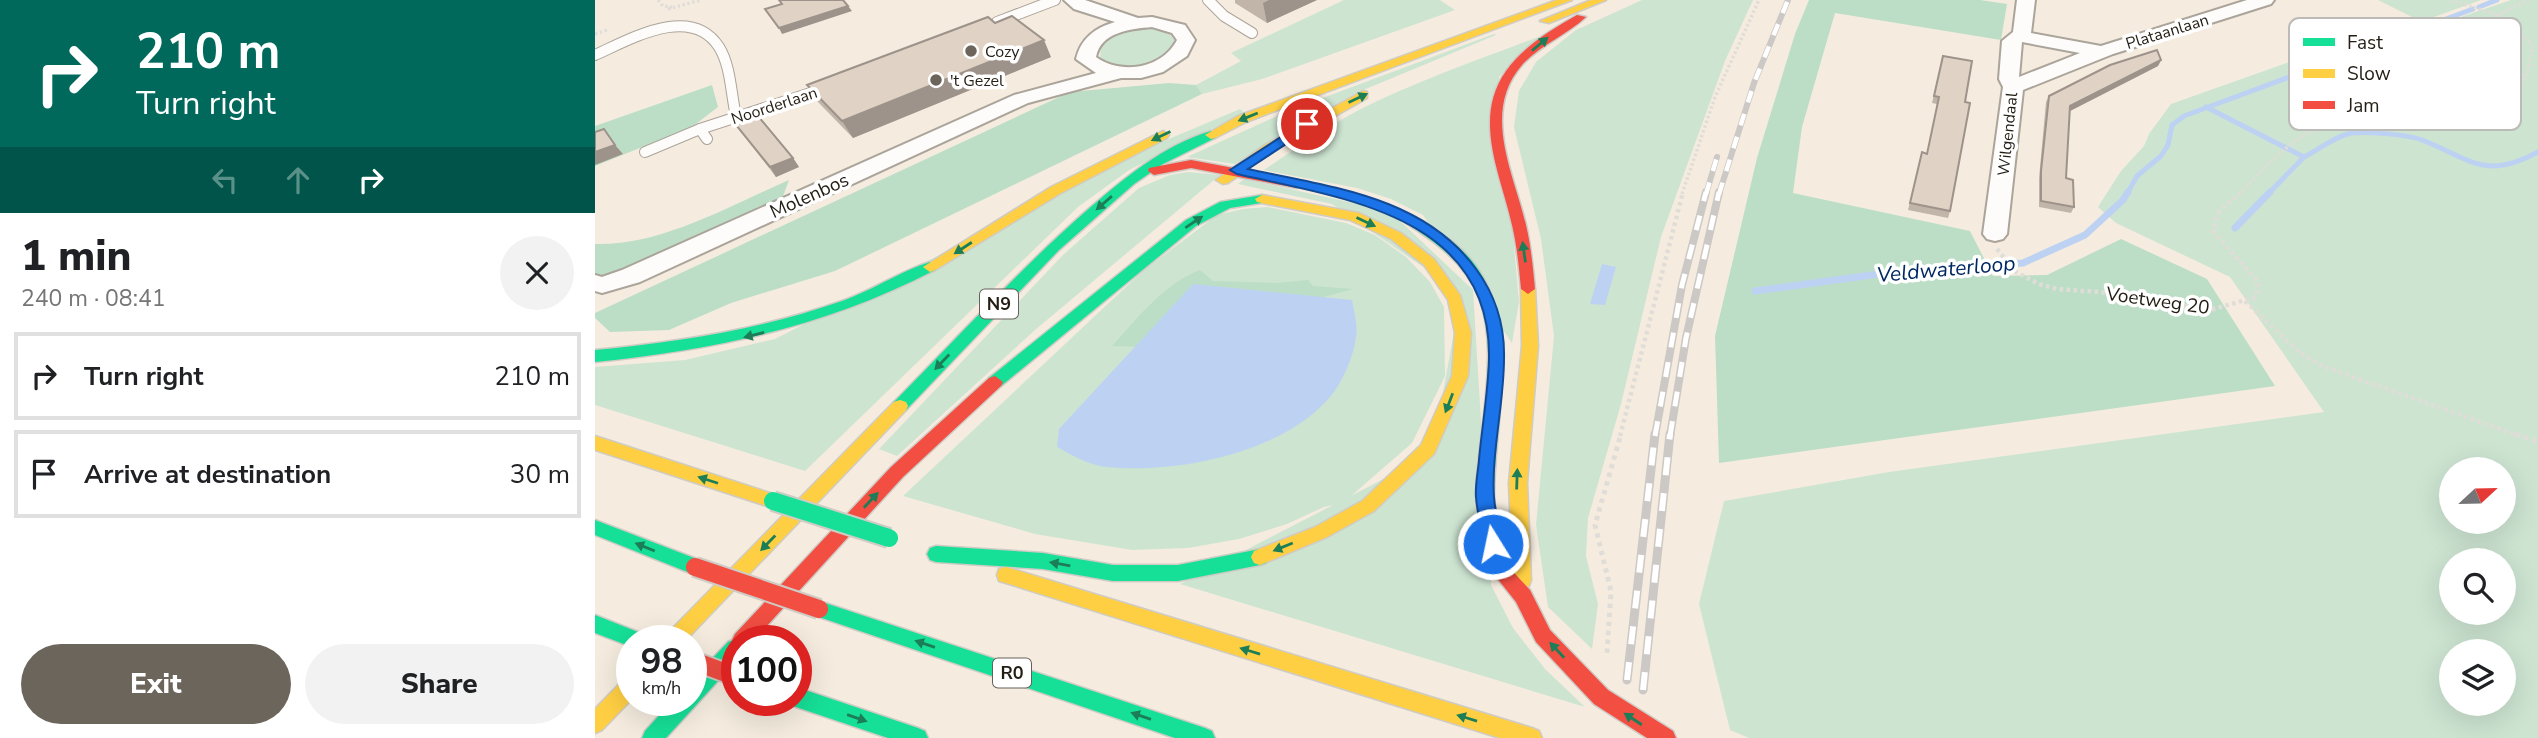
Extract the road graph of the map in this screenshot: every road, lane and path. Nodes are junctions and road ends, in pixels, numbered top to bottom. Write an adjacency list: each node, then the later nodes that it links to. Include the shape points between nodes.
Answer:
1 (658, 0): 2 (path, via 673,8)
2 (701, 0)
3 (1055, 0): 18 (lane)
4 (1208, 0): 19 (lane)
5 (1528, 0): 32 (highway)
6 (1566, 0): 40 (highway, N9, one-way to 40, via 1242,119 1158,161)
7 (1601, 0): 26 (highway)
8 (1615, 0): 53 (highway, one-way to 8, via 1516,507 1529,361 1529,304 1524,249 1495,127 1499,95 1514,70 1543,41)
9 (1759, 0): 59 (path, via 1714,97 1684,187 1598,508 1595,525 1611,591)
10 (2026, 0): 20 (street, Wilgendaal)
11 (2265, 0): 23 (street, Plataanlaan)
12 (2450, 0): 15 (path)
13 (2529, 0): 15 (path)
14 (1078, 2): 17 (street, Molenbos); 22 (street, Molenbos)
15 (2498, 15): 16 (path)
16 (2502, 18)
17 (1136, 23): 22 (street, Molenbos, via 1118,27); 25 (street, Molenbos, via 1179,29 1186,40 1184,48 1163,65)
18 (993, 24)
19 (1252, 33)
20 (2022, 35): 23 (street, Plataanlaan, via 2072,48); 29 (street, Wilgendaal, via 2011,41 2009,79)
21 (2521, 35): 27 (path, via 2532,44)
22 (1089, 46): 25 (street, Molenbos, via 1086,58 1094,67); 31 (street, Molenbos)
23 (2108, 48): 29 (street, Plataanlaan)
24 (595, 55): 33 (lane, via 681,24 699,28 719,47)
25 (1118, 73): 31 (street, Molenbos)
26 (1399, 79)
27 (2521, 80)
28 (840, 82): 33 (lane, Noorderlaan)
29 (2013, 87): 43 (street, Wilgendaal)
30 (1376, 89): 39 (highway, N9, one-way to 30, via 1307,124)
31 (1021, 99): 45 (street, Molenbos, via 631,276)
32 (1227, 108)
33 (736, 117): 35 (lane, Noorderlaan)
34 (1180, 127): 47 (highway, one-way to 47, via 1103,164 895,285 831,312 732,340)
35 (700, 129): 37 (lane); 38 (lane)
36 (2319, 130): 46 (path, via 2290,146 2219,212 2213,231 2257,282 2256,297)
37 (707, 139)
38 (645, 152)
39 (1237, 170): 40 (highway, via 1176,165); 41 (highway); 48 (highway, N9, via 1028,344)
40 (1129, 181): 55 (highway, N9, one-way to 55, via 1054,247)
41 (1312, 187)
42 (1395, 211): 53 (highway, via 1432,232 1458,254 1493,315 1497,358 1485,497 1498,568)
43 (1995, 234)
44 (2000, 256): 46 (path, Voetweg 20, via 2024,277 2057,289 2210,310)
45 (595, 283)
46 (2245, 301): 49 (path, via 2299,352 2322,366)
47 (595, 356)
48 (1007, 371): 56 (highway, N9, one-way to 48, via 897,472); 70 (highway, via 1191,223 1219,206 1241,199 1265,199 1354,216 1397,236 1429,262 1455,299 1463,333 1460,376 1427,449 1368,506 1321,532 1259,557 1178,573 1114,573 1043,561 930,552)
49 (2538, 442)
50 (595, 443): 52 (highway, one-way to 50, bridge)
51 (595, 527): 69 (highway, R0, one-way to 51, bridge, via 695,567)
52 (895, 540)
53 (1523, 596): 71 (highway, one-way to 53, via 1601,697 1543,636)
54 (595, 624): 57 (highway)
55 (689, 625)
56 (756, 625)
57 (616, 632)
58 (721, 663): 60 (highway)
59 (1606, 665)
60 (707, 679)
61 (616, 701): 64 (highway)
62 (812, 702): 68 (highway, one-way to 68)
63 (672, 716): 67 (highway)
64 (595, 723)
65 (595, 735): 66 (highway)
66 (601, 738)
67 (652, 738)
68 (918, 738)
69 (1205, 738)
70 (1532, 738)
71 (1666, 738)

